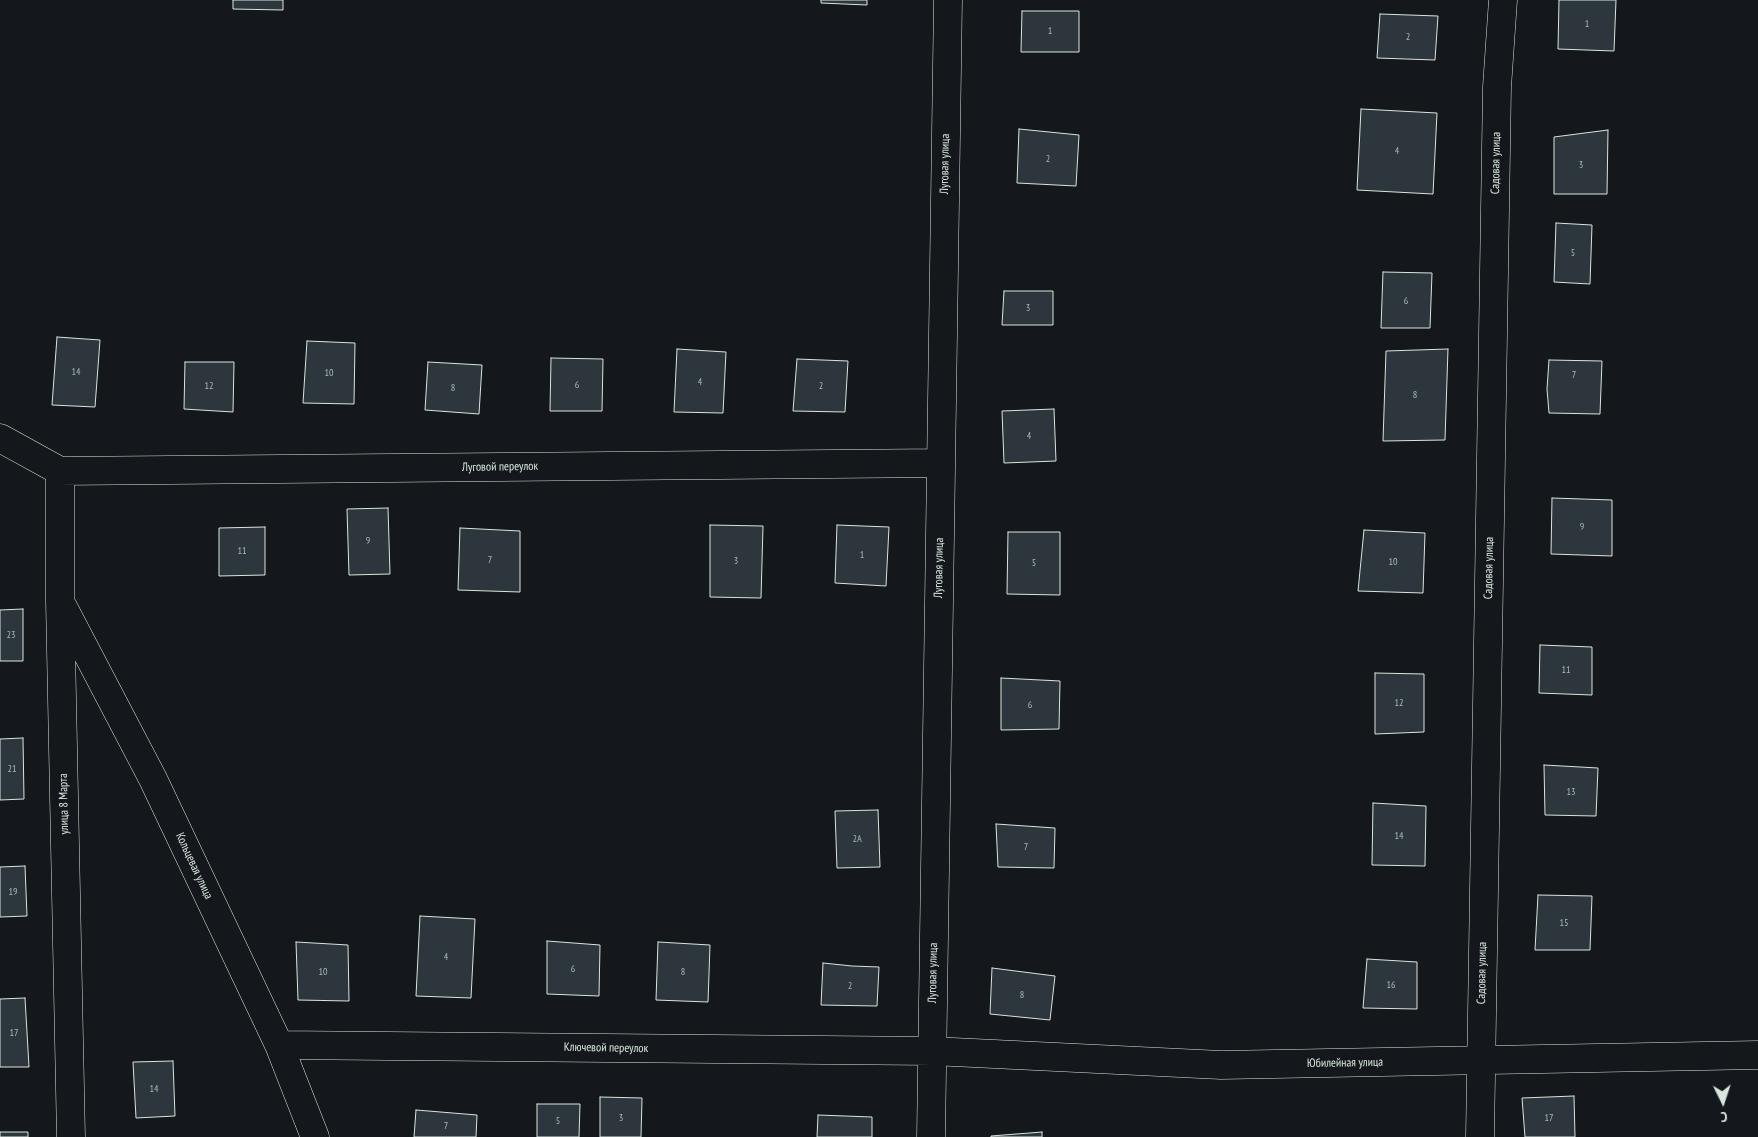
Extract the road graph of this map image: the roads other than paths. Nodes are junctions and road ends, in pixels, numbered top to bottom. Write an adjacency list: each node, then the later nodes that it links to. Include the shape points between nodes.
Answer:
1 (948, 0): 4 (street, Луговая улица)
2 (1503, 0): 10 (street, Садовая улица, via 1497,86)
3 (0, 438): 5 (street)
4 (940, 462): 5 (street, Луговой переулок); 8 (street, Луговая улица)
5 (60, 471): 6 (street, улица 8 Марта)
6 (60, 601): 7 (street, Кольцевая улица, via 153,779); 11 (street, улица 8 Марта)
7 (279, 1045): 8 (street, Ключевой переулок); 12 (street, Кольцевая улица)
8 (932, 1051): 10 (street, Юбилейная улица, via 1221,1065); 13 (street, Луговая улица)
9 (1758, 1055): 10 (street, Юбилейная улица)
10 (1481, 1060): 14 (street, Садовая улица)
11 (71, 1137)
12 (315, 1137)
13 (931, 1137)
14 (1480, 1137)

